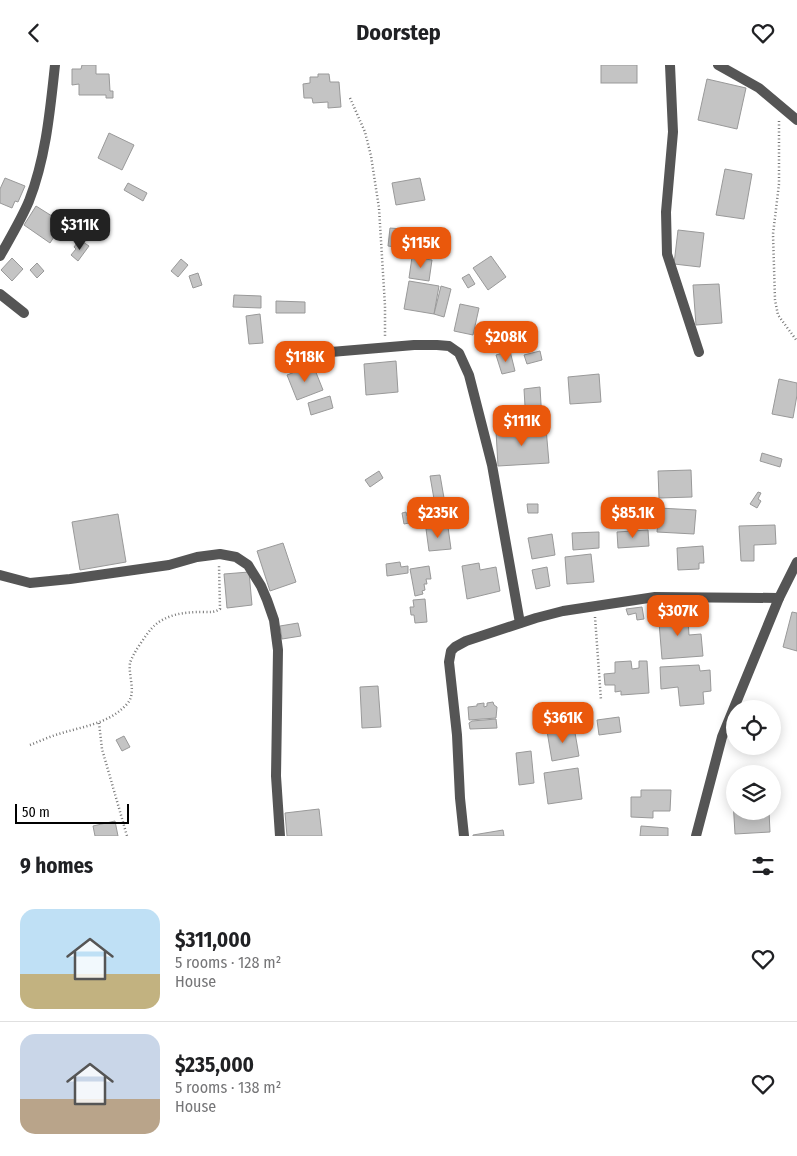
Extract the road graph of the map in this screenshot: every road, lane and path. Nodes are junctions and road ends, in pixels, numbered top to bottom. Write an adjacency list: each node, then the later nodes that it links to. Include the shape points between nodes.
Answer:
1 (55, 65): 7 (street, via 41,164 25,210)
2 (670, 65): 12 (street, via 672,131 666,212 667,253)
3 (718, 65): 5 (street, via 759,88)
4 (350, 98): 11 (path, via 369,142 379,208)
5 (778, 105): 6 (street); 10 (path, via 779,185 773,234 775,300 778,315)
6 (797, 120)
7 (0, 255)
8 (0, 294): 9 (street)
9 (24, 313)
10 (797, 341)
11 (385, 347): 13 (street); 19 (street, via 438,345 449,347 461,355 492,465)
12 (699, 352)
13 (319, 353)
14 (220, 554): 16 (street, via 169,565 30,583); 21 (path, via 220,609 171,616 148,631 131,662 131,699 115,715); 24 (street, via 236,557 253,571 274,620 278,650 276,777)
15 (797, 562): 17 (street)
16 (0, 575)
17 (779, 598): 18 (street, via 656,597); 26 (street, via 722,737)
18 (594, 606): 19 (street); 20 (path)
19 (520, 623): 25 (street, via 466,641 450,653)
20 (601, 700)
21 (99, 723): 22 (path); 23 (path, via 102,749)
22 (30, 745)
23 (127, 836)
24 (280, 836)
25 (464, 836)
26 (696, 836)

